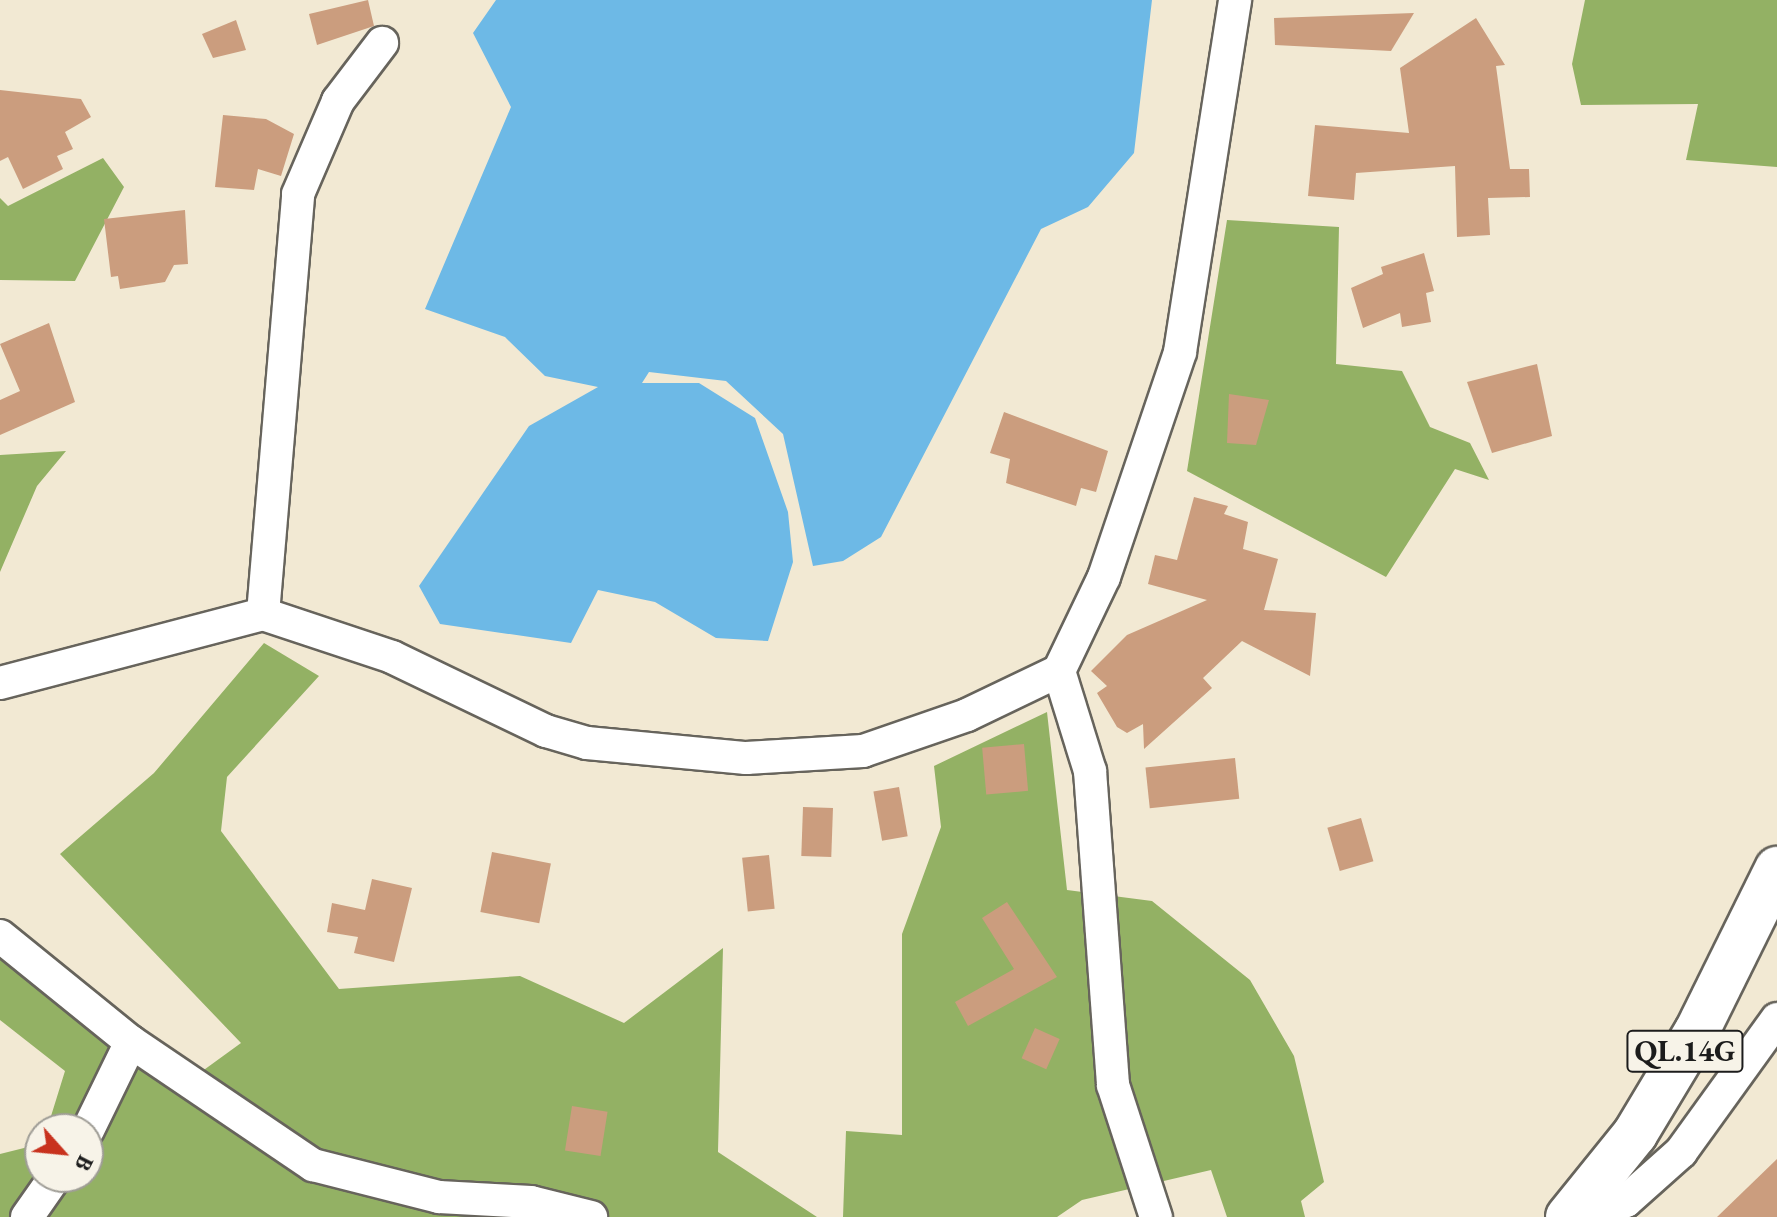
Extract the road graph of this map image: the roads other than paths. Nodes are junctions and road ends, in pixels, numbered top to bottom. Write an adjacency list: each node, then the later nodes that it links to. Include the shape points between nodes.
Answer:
1 (1235, 0): 4 (street, via 1180,352 1104,577)
2 (382, 43): 3 (street, via 338,101 298,194)
3 (263, 614): 4 (street, via 392,657 546,731 587,743 746,758 863,751 967,715); 5 (street)
4 (1059, 671): 14 (street, via 1090,771 1113,1085)
5 (0, 683)
6 (1777, 869): 15 (main road, QL.14G, via 1697,1031 1635,1134)
7 (0, 936): 9 (street)
8 (1777, 1019): 16 (street, via 1681,1152 1626,1201)
9 (131, 1042): 10 (street); 13 (street, via 313,1165 439,1197 531,1202)
10 (96, 1113)
11 (44, 1193): 12 (street)
12 (27, 1217)
13 (591, 1217)
14 (1156, 1217)
15 (1568, 1217)
16 (1587, 1217)

